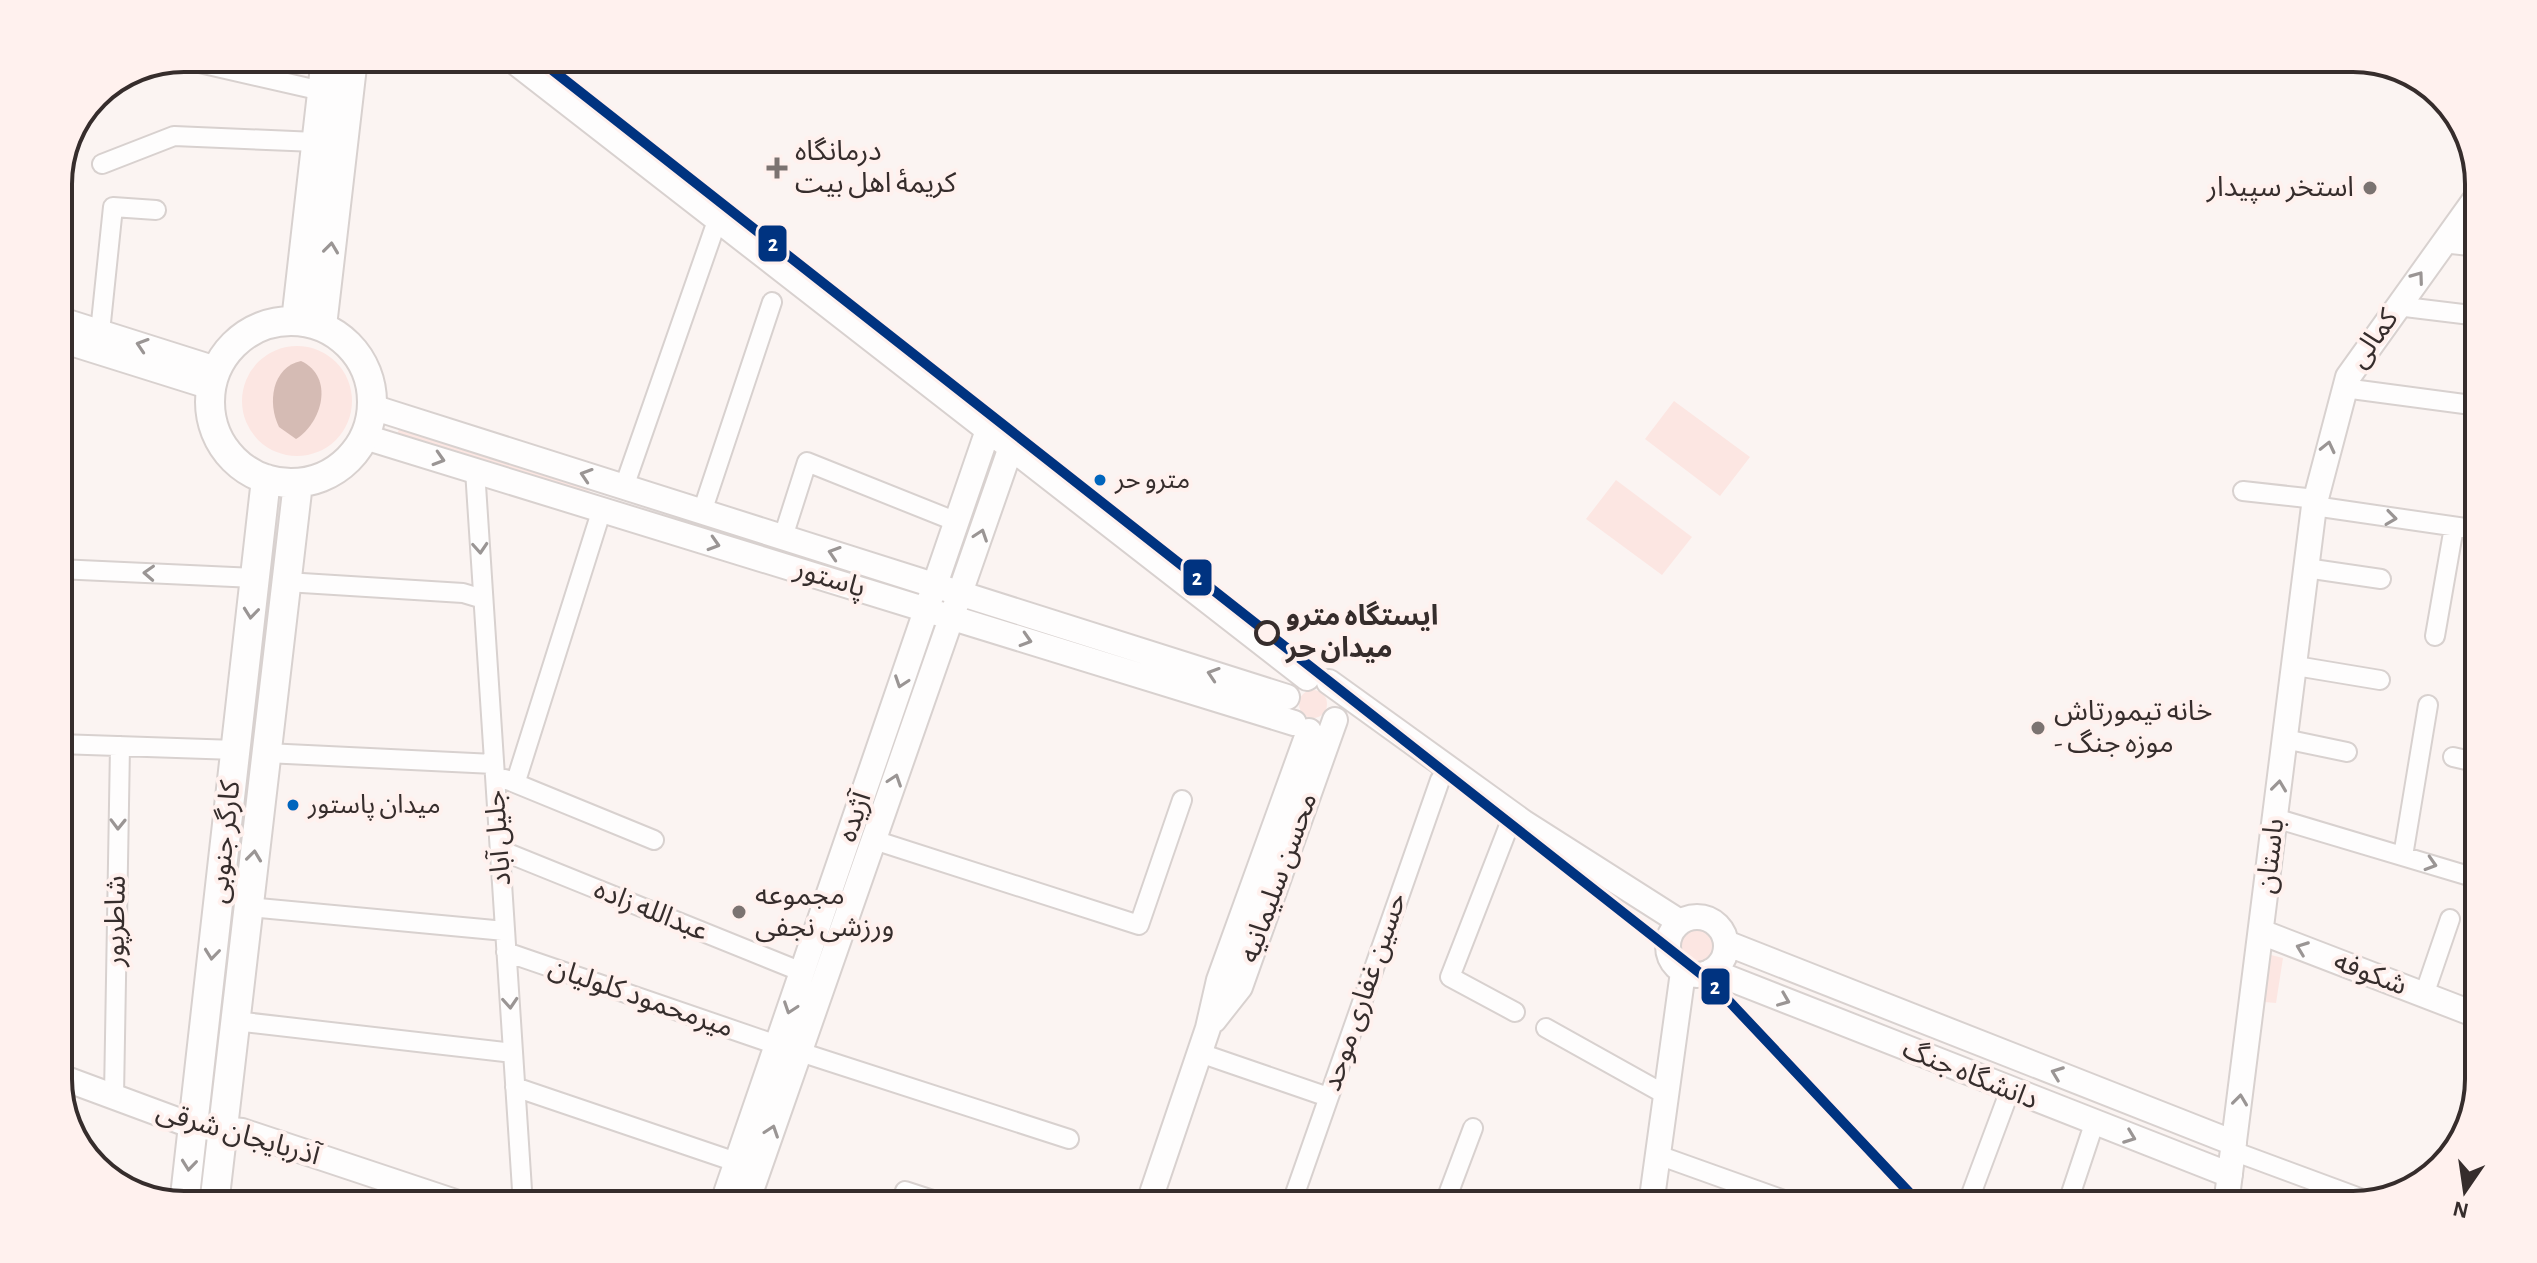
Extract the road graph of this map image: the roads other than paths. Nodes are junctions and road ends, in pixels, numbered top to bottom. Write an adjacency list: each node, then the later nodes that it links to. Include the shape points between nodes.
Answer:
1 (239, 72): 5 (street)
2 (324, 72): 5 (main road)
3 (351, 72): 17 (main road, one-way to 3)
4 (528, 72): 10 (main road)
5 (322, 91): 6 (main road)
6 (316, 142): 7 (street, via 174,136); 17 (main road)
7 (102, 164)
8 (156, 210): 18 (street, via 113,207)
9 (2465, 213): 11 (main road, کمالی)
10 (718, 218): 24 (main road); 30 (street, via 670,382)
11 (2442, 243): 12 (street); 14 (main road, کمالی, one-way to 11)
12 (2465, 245)
13 (772, 302): 35 (street)
14 (2397, 306): 15 (street); 21 (main road, کمالی)
15 (2465, 314)
16 (72, 323): 18 (main road)
17 (309, 324): 20 (main road, via 271,323 248,333 230,348); 23 (main road, via 350,347 363,365)
18 (100, 332): 20 (main road, one-way to 18)
19 (72, 343): 20 (main road)
20 (213, 378): 28 (main road, via 210,413 224,449 242,468)
21 (2344, 388): 22 (street); 33 (main road, کمالی, one-way to 21)
22 (2465, 404)
23 (372, 407): 25 (main road); 30 (main road, پاستور, one-way to 23)
24 (988, 430): 26 (main road); 36 (main road, آژیده)
25 (365, 437): 27 (main road, پاستور, one-way to 27); 29 (main road, via 337,468)
26 (1011, 447): 47 (main road, آژیده, one-way to 26); 55 (main road, via 1279,656)
27 (475, 470): 34 (main road, پاستور); 50 (street, جلیل آباد, one-way to 50)
28 (266, 479): 29 (main road); 44 (main road, کارگر جنوبی)
29 (298, 483): 46 (main road, کارگر جنوبی)
30 (624, 487): 32 (main road, پاستور)
31 (2243, 491): 33 (street)
32 (671, 502): 35 (main road, پاستور); 38 (main road)
33 (2315, 502): 37 (street, one-way to 37); 41 (main road, باستان)
34 (602, 509): 38 (main road, پاستور); 69 (street)
35 (702, 512): 40 (main road, پاستور)
36 (957, 522): 40 (street, via 807,462); 48 (main road, آژیده)
37 (2454, 527): 39 (street); 52 (street)
38 (663, 528): 49 (main road, پاستور, one-way to 49)
39 (2465, 528)
40 (783, 537): 43 (main road, پاستور, one-way to 40)
41 (2306, 568): 45 (street); 53 (main road, باستان)
42 (72, 570): 44 (street, one-way to 42)
43 (899, 574): 48 (main road, پاستور); 49 (main road, via 901,592)
44 (255, 578): 62 (main road, کارگر جنوبی, one-way to 62)
45 (2381, 579)
46 (286, 582): 50 (street, via 463,593); 64 (main road, کارگر جنوبی)
47 (960, 593): 48 (main road, پاستور); 51 (main road, آژیده); 55 (main road, پاستور, one-way to 47)
48 (931, 597): 49 (main road, پاستور); 51 (main road, پاستور); 86 (main road, آژیده, one-way to 86)
49 (893, 598)
50 (483, 599): 67 (street, جلیل آباد)
51 (952, 617): 58 (main road, پاستور, one-way to 58); 74 (main road, آژیده, one-way to 51)
52 (2435, 636)
53 (2296, 666): 54 (street); 59 (main road, باستان)
54 (2380, 680)
55 (1303, 688): 57 (main road, via 1338,693); 58 (main road, via 1287,711); 80 (main road, via 1523,822)
56 (2428, 705): 76 (street)
57 (1338, 713): 58 (main road, via 1323,729); 68 (main road); 92 (main road, محسن سلیمانیه, via 1240,987)
58 (1302, 727): 92 (main road, محسن سلیمانیه)
59 (2285, 739): 63 (street); 71 (main road, باستان, one-way to 59)
60 (72, 744): 61 (street)
61 (120, 746): 62 (street); 101 (street, شاطرپور, one-way to 101)
62 (236, 750): 104 (main road, کارگر جنوبی, one-way to 104)
63 (2347, 752)
64 (266, 753): 67 (street); 78 (main road, کارگر جنوبی, one-way to 64)
65 (2453, 757): 66 (street)
66 (2465, 760)
67 (494, 770): 69 (street); 75 (street, جلیل آباد)
68 (1440, 780): 72 (main road); 102 (street, حسین غفاری موحد)
69 (516, 781): 73 (street)
70 (1182, 800): 74 (street, via 1139,925)
71 (2275, 818): 76 (street); 82 (main road, باستان)
72 (1508, 828): 80 (main road); 90 (street, via 1450,977)
73 (654, 840)
74 (874, 840): 94 (main road, آژیده)
75 (500, 850): 81 (street, جلیل آباد); 86 (street, عبدالله زاده)
76 (2403, 856): 77 (street, one-way to 77)
77 (2465, 875)
78 (248, 907): 81 (street); 91 (main road, کارگر جنوبی)
79 (2450, 919): 88 (street)
80 (1675, 927): 83 (main road, via 1705,918 1719,927); 87 (main road, via 1668,940 1670,959)
81 (505, 931): 84 (street, جلیل آباد)
82 (2261, 932): 88 (main road, شکوفه, one-way to 82); 108 (main road, باستان, one-way to 82)
83 (1726, 943): 85 (main road, via 1723,960); 108 (main road, دانشگاه جنگ, one-way to 83)
84 (506, 952): 94 (street, میرمحمود کلولیان); 95 (street, جلیل آباد, one-way to 95)
85 (1711, 971): 87 (main road); 99 (main road, دانشگاه جنگ, one-way to 99)
86 (802, 972): 94 (main road, آژیده, one-way to 94)
87 (1683, 972): 100 (main road)
88 (2424, 995): 89 (main road, شکوفه)
89 (2465, 1011)
90 (1515, 1012)
91 (235, 1021): 95 (street); 105 (main road, کارگر جنوبی)
92 (1208, 1028): 96 (main road, محسن سلیمانیه)
93 (1546, 1028): 100 (street)
94 (788, 1049): 107 (street, میرمحمود کلولیان); 110 (main road, آژیده); 117 (main road, آژیده, one-way to 94)
95 (513, 1053): 98 (street, جلیل آباد)
96 (1200, 1053): 102 (street); 118 (main road, محسن سلیمانیه)
97 (72, 1081): 101 (main road, آذربایجان شرقی)
98 (515, 1087): 110 (street); 115 (street, جلیل آباد)
99 (2010, 1090): 103 (main road, دانشگاه جنگ); 123 (street)
100 (1666, 1095): 109 (main road)
101 (114, 1096): 104 (main road, آذربایجان شرقی)
102 (1328, 1097): 119 (street, حسین غفاری موحد)
103 (2094, 1124): 111 (main road, دانشگاه جنگ, one-way to 111); 124 (street)
104 (193, 1126): 105 (main road, آذربایجان شرقی); 112 (main road, کارگر جنوبی, one-way to 112)
105 (223, 1128): 113 (main road, کارگر جنوبی); 114 (main road, آذربایجان شرقی)
106 (1473, 1128): 120 (street)
107 (1069, 1139)
108 (2234, 1147): 111 (main road, باستان); 126 (street)
109 (1658, 1155): 121 (main road); 122 (street)
110 (736, 1162): 116 (main road, آژیده)
111 (2230, 1175): 125 (main road, باستان)
112 (186, 1191)
113 (216, 1191)
114 (422, 1191)
115 (522, 1191)
116 (727, 1191)
117 (750, 1191)
118 (1153, 1191)
119 (1296, 1191)
120 (1449, 1191)
121 (1653, 1191)
122 (1759, 1191)
123 (1972, 1191)
124 (2072, 1191)
125 (2228, 1191)
126 (2343, 1191)

